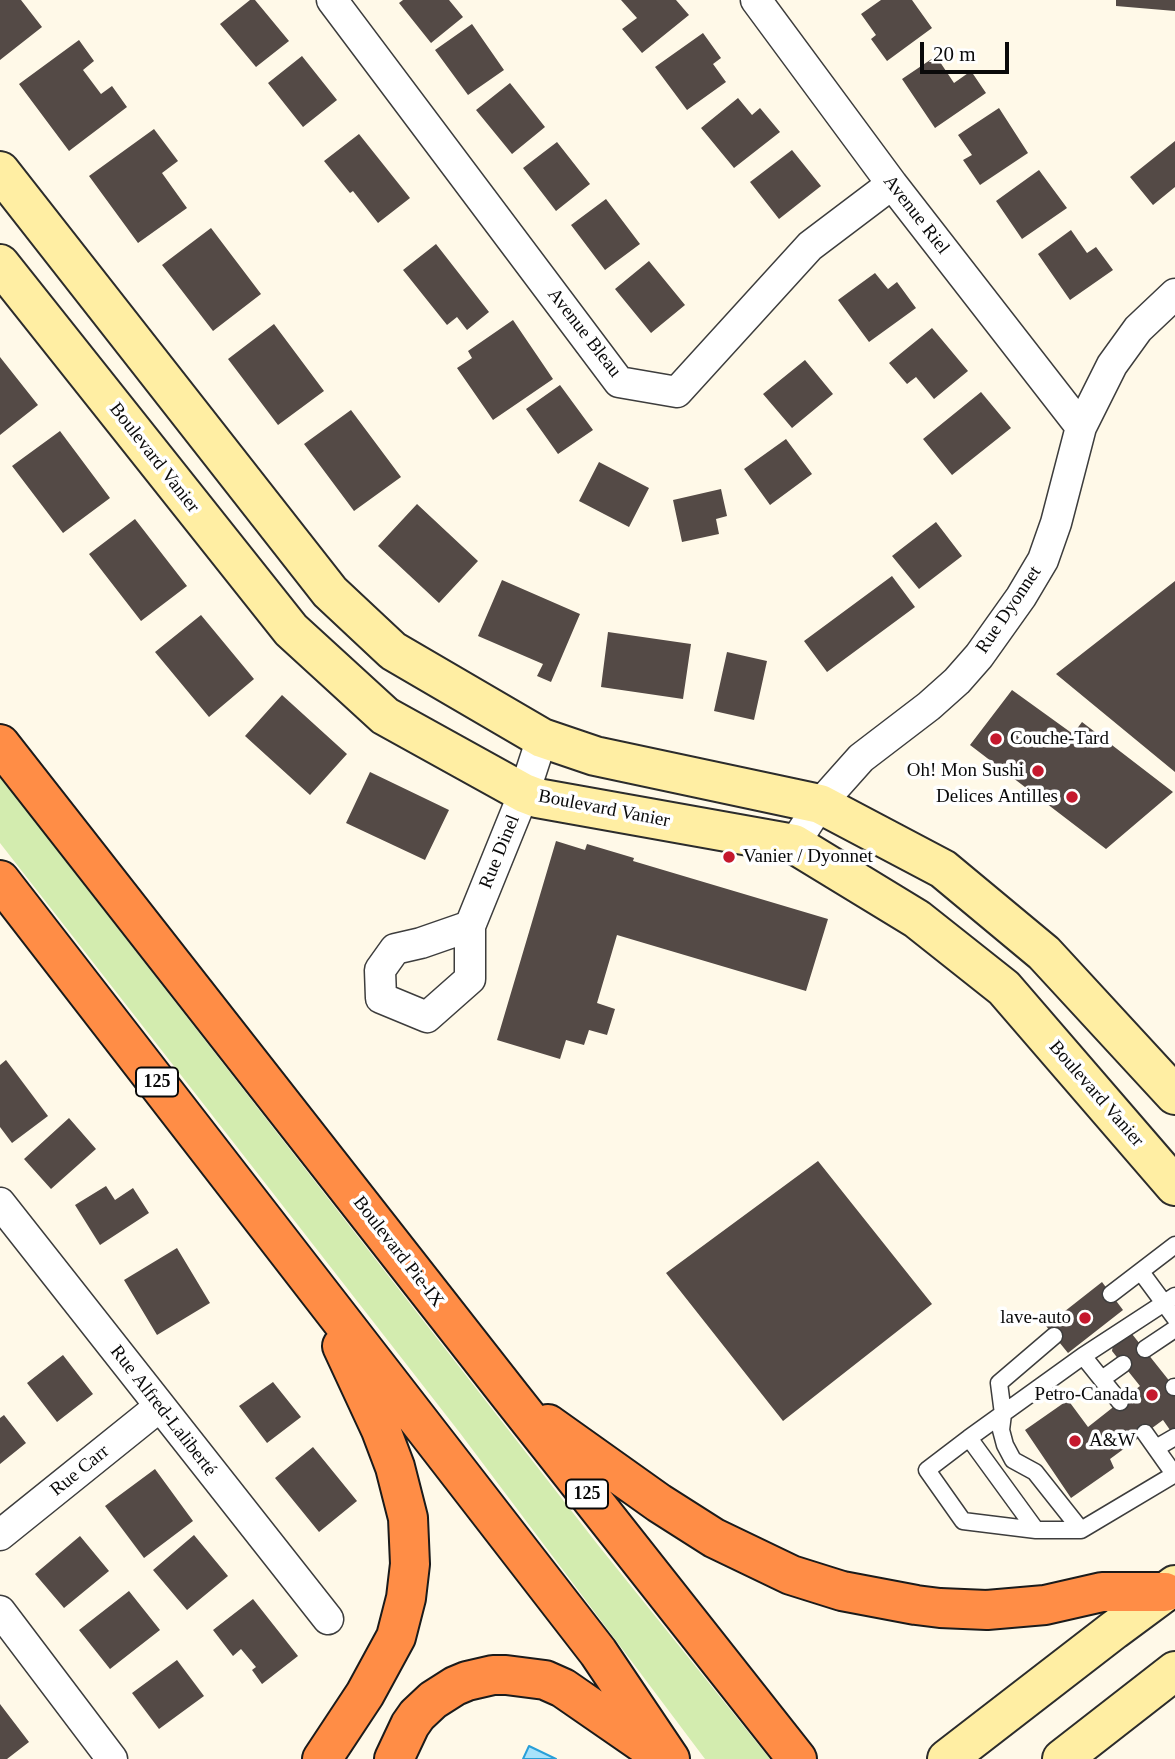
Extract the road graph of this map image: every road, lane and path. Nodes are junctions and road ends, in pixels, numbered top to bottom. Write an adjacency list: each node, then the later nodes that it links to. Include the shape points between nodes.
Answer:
1 (332, 0): 4 (street, Avenue Bleau, via 619,382 677,392 810,246)
2 (755, 0): 4 (street, Avenue Riel)
3 (0, 171): 8 (street, via 330,592 393,651)
4 (892, 184): 7 (street, Avenue Riel)
5 (0, 264): 10 (street, Boulevard Vanier, via 291,630 385,716)
6 (1175, 294): 7 (street, Rue Dyonnet, via 1138,329 1112,365)
7 (1081, 427): 11 (street, Rue Dyonnet, via 1043,560 1021,597 957,681 861,758)
8 (542, 738): 10 (street, Rue Dinel); 11 (street, via 595,756)
9 (0, 744): 30 (highway, Boulevard Pie-IX / 125)
10 (524, 793): 12 (street, Boulevard Vanier); 14 (street, Rue Dinel)
11 (820, 804): 12 (street, Rue Dyonnet); 15 (street, via 943,869 1044,953)
12 (794, 844): 16 (street, Boulevard Vanier, via 917,919 1004,988)
13 (0, 880): 20 (highway, 125)
14 (470, 926)
15 (1166, 1080)
16 (1175, 1186)
17 (0, 1203): 32 (street, Rue Alfred-Laliberté)
18 (1175, 1245): 19 (lane)
19 (1141, 1272): 21 (lane); 22 (lane)
20 (313, 1283): 47 (highway, via 395,1467 408,1518 410,1554 396,1637); 50 (highway, 125, via 598,1653)
21 (1111, 1294)
22 (1170, 1300): 23 (lane); 27 (lane)
23 (1175, 1318)
24 (1175, 1329): 26 (lane)
25 (1054, 1336): 33 (lane, via 999,1383)
26 (1145, 1349)
27 (1083, 1356): 29 (lane); 33 (lane)
28 (1123, 1364): 29 (lane)
29 (1102, 1378): 31 (lane)
30 (512, 1398): 42 (highway, via 713,1538 791,1575 829,1587 916,1605 988,1610 1045,1605 1102,1592); 51 (highway, Boulevard Pie-IX / 125)
31 (1120, 1402)
32 (159, 1407): 41 (street, Rue Carr); 44 (street, Rue Alfred-Laliberté)
33 (1003, 1414): 36 (lane); 40 (lane, via 1001,1430 1013,1460 1035,1472)
34 (1145, 1433): 37 (lane)
35 (1175, 1437): 37 (lane)
36 (969, 1438): 39 (lane); 39 (lane, via 927,1470 963,1521)
37 (1156, 1448): 38 (lane)
38 (1175, 1474): 40 (lane)
39 (1036, 1530): 40 (lane)
40 (1081, 1530)
41 (0, 1535)
42 (1170, 1588): 52 (street)
43 (0, 1611): 46 (street)
44 (328, 1619)
45 (1175, 1671): 53 (street)
46 (112, 1759)
47 (322, 1759)
48 (394, 1759): 49 (highway, via 410,1725 433,1700 455,1686 493,1675 545,1680 563,1688)
49 (665, 1759)
50 (670, 1759)
51 (797, 1759)
52 (947, 1759)
53 (1062, 1759)

